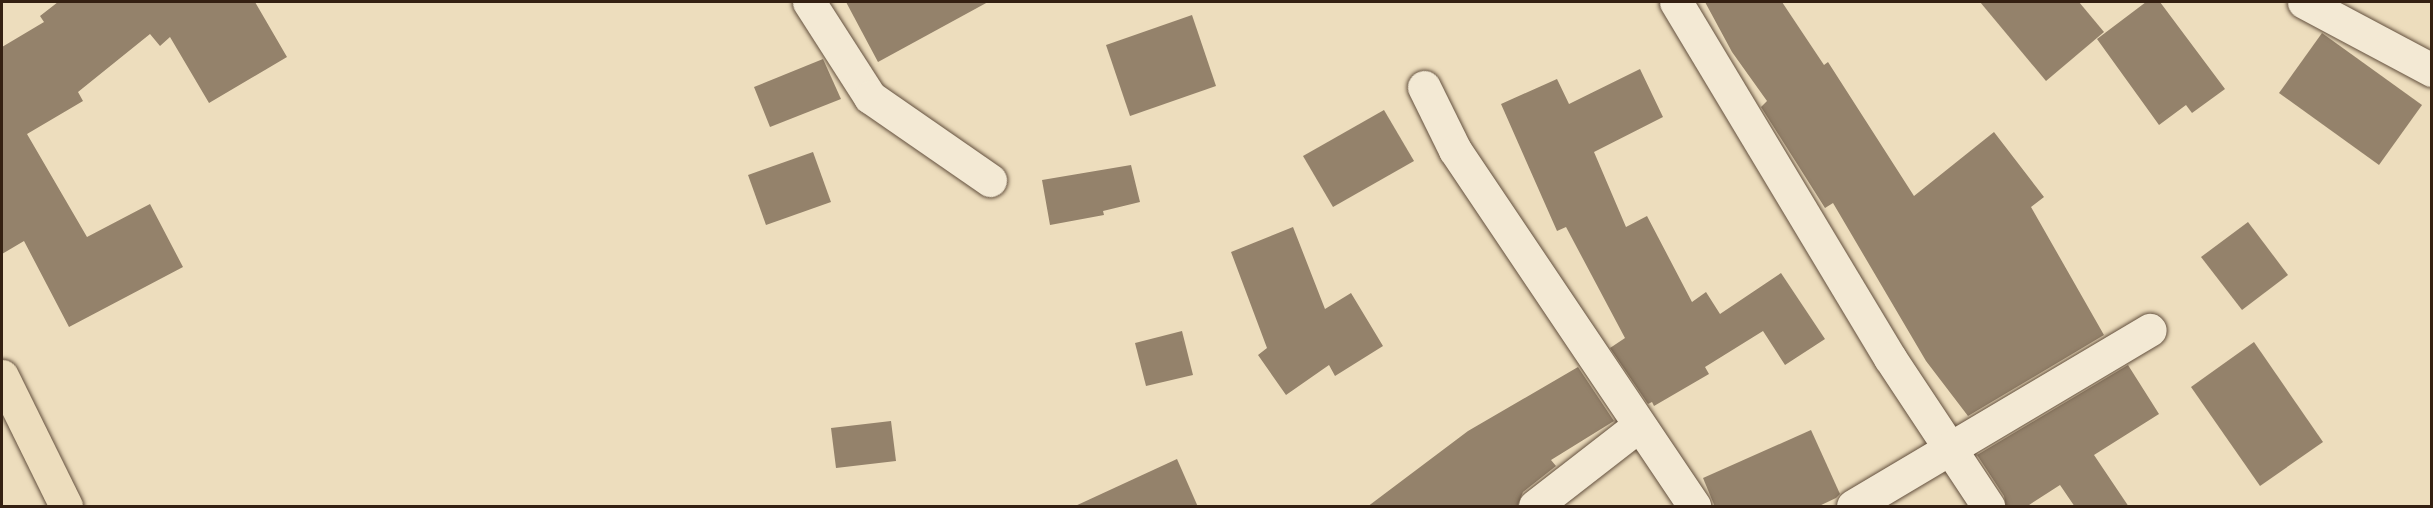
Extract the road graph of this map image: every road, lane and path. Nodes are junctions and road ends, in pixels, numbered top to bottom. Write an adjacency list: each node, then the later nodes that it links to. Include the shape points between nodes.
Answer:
1 (809, 2): 6 (street, via 870,97)
2 (1676, 2): 10 (street, via 1890,357)
3 (2304, 2): 4 (street)
4 (2432, 70)
5 (1424, 87): 9 (street, via 1455,150)
6 (990, 180)
7 (2150, 330): 10 (street)
8 (2, 375): 11 (main road)
9 (1638, 426): 12 (street); 13 (street)
10 (1950, 449): 14 (street); 15 (street)
11 (66, 507)
12 (1535, 507)
13 (1694, 507)
14 (1853, 507)
15 (1988, 507)

